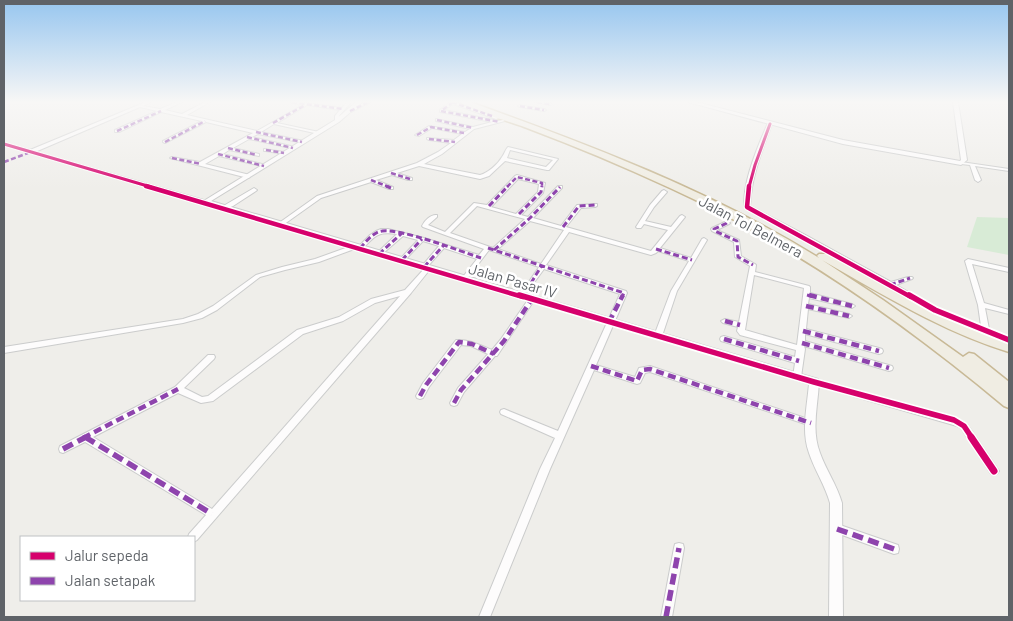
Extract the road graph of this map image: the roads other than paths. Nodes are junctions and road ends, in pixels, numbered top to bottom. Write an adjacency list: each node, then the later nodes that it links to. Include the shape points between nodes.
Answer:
1 (80, 131): 27 (street)
2 (186, 131): 20 (street)
3 (251, 131): 14 (street)
4 (308, 131): 15 (street)
5 (320, 131): 15 (street)
6 (424, 131): 17 (street)
7 (453, 131): 16 (street)
8 (468, 131): 16 (street)
9 (539, 131): 111 (highway, Jalan Tol Belmera, via 638,169 780,240 886,307)
10 (552, 131): 64 (highway, Jalan Tol Belmera, via 666,177)
11 (768, 131): 80 (street, via 748,192 747,208)
12 (799, 131): 33 (street)
13 (960, 131): 33 (street)
14 (256, 132): 18 (street); 21 (street)
15 (317, 133): 21 (street)
16 (464, 133): 22 (street)
17 (417, 135)
18 (247, 137): 24 (street); 25 (street)
19 (429, 138): 22 (street)
20 (165, 142)
21 (302, 142): 25 (street)
22 (455, 142): 35 (street)
23 (4, 144): 27 (street)
24 (228, 148): 29 (street); 30 (street)
25 (293, 148): 28 (street)
26 (266, 150): 28 (street)
27 (30, 152): 48 (street)
28 (284, 153): 37 (street)
29 (218, 154): 34 (street); 37 (street)
30 (257, 155)
31 (172, 158): 34 (street)
32 (504, 159): 32 (street, via 508,148 556,159 547,169); 35 (street, via 487,176 480,177)
33 (964, 163): 36 (street)
34 (201, 164): 40 (street)
35 (418, 164): 39 (street)
36 (972, 165): 38 (street); 43 (street)
37 (264, 166): 40 (street)
38 (1009, 170)
39 (392, 173): 41 (street); 42 (street)
40 (248, 176): 48 (street)
41 (410, 179)
42 (371, 180): 45 (street); 57 (street, via 319,197)
43 (978, 180)
44 (560, 187): 55 (street)
45 (391, 188)
46 (254, 190): 51 (street)
47 (664, 192): 59 (street, via 641,224)
48 (205, 202): 51 (street, Jalan Pasar IV)
49 (595, 205): 58 (street, via 579,206)
50 (489, 206): 52 (street); 52 (street, via 517,177 542,183 540,192); 61 (street, via 475,204)
51 (223, 208): 57 (street, Jalan Pasar IV)
52 (519, 214): 55 (street)
53 (436, 216): 61 (street, via 425,226)
54 (682, 217): 59 (street)
55 (530, 218): 58 (street); 67 (street)
56 (727, 222): 76 (street, via 714,229 737,241 737,256 753,265)
57 (281, 224): 66 (street, Jalan Pasar IV)
58 (566, 228): 68 (street, via 651,252); 73 (street)
59 (671, 229): 68 (street)
60 (401, 234): 62 (street); 66 (street, via 380,231); 69 (street)
61 (446, 234): 67 (street)
62 (422, 239): 65 (street); 71 (street)
63 (704, 240): 72 (street)
64 (797, 242): 98 (highway, via 923,311); 109 (highway, Jalan Tol Belmera, via 902,309)
65 (443, 246): 70 (street); 74 (street)
66 (358, 247): 69 (street, Jalan Pasar IV); 99 (street, via 258,276 215,308 183,321)
67 (491, 249): 70 (street); 73 (street)
68 (656, 249): 72 (street)
69 (379, 254): 71 (street, Jalan Pasar IV)
70 (481, 258): 78 (street)
71 (402, 260): 74 (street, Jalan Pasar IV)
72 (692, 260): 94 (street, via 674,291)
73 (542, 265): 79 (street); 90 (street, via 624,293)
74 (426, 267): 78 (street, Jalan Pasar IV); 81 (street)
75 (1009, 270): 84 (street, via 968,260)
76 (753, 273): 82 (street, via 805,285); 91 (street)
77 (910, 278): 80 (street)
78 (464, 279): 83 (street, Jalan Pasar IV)
79 (531, 284)
80 (890, 285): 93 (street)
81 (409, 291): 108 (street, via 373,301 341,319 300,332 210,399 201,400); 119 (street)
82 (807, 295): 85 (street); 86 (street)
83 (532, 299): 90 (street, Jalan Pasar IV); 101 (street)
84 (981, 305): 87 (street); 93 (street)
85 (806, 306): 88 (street); 92 (street)
86 (852, 306)
87 (1009, 312)
88 (848, 316)
89 (725, 321): 91 (street)
90 (609, 322): 94 (street, Jalan Pasar IV); 104 (street)
91 (740, 325): 97 (street, via 743,333)
92 (803, 331): 97 (street); 100 (street)
93 (986, 332): 96 (street)
94 (658, 336): 106 (street, Jalan Pasar IV)
95 (724, 339): 103 (street)
96 (1009, 340)
97 (801, 346): 103 (street); 105 (street)
98 (1009, 348)
99 (4, 350)
100 (880, 351)
101 (494, 354): 110 (street, via 459,342); 112 (street, via 461,390)
102 (211, 357): 108 (street)
103 (799, 360): 106 (street)
104 (591, 366): 114 (street, via 636,381 642,370 650,369); 116 (street)
105 (889, 368)
106 (797, 377): 107 (street, Jalan Pasar IV)
107 (814, 382): 114 (street); 118 (street, via 959,423)
108 (178, 389): 115 (street)
109 (1009, 390)
110 (420, 396)
111 (1009, 402)
112 (454, 403)
113 (504, 412): 116 (street)
114 (811, 423): 120 (street, via 814,454 834,490)
115 (85, 436): 117 (street); 119 (street)
116 (560, 436): 124 (street)
117 (64, 449)
118 (994, 471)
119 (212, 514): 121 (street)
120 (837, 529): 123 (street); 126 (street)
121 (195, 536)
122 (679, 548): 125 (street)
123 (894, 550)
124 (485, 617)
125 (666, 617)
126 (836, 617)

